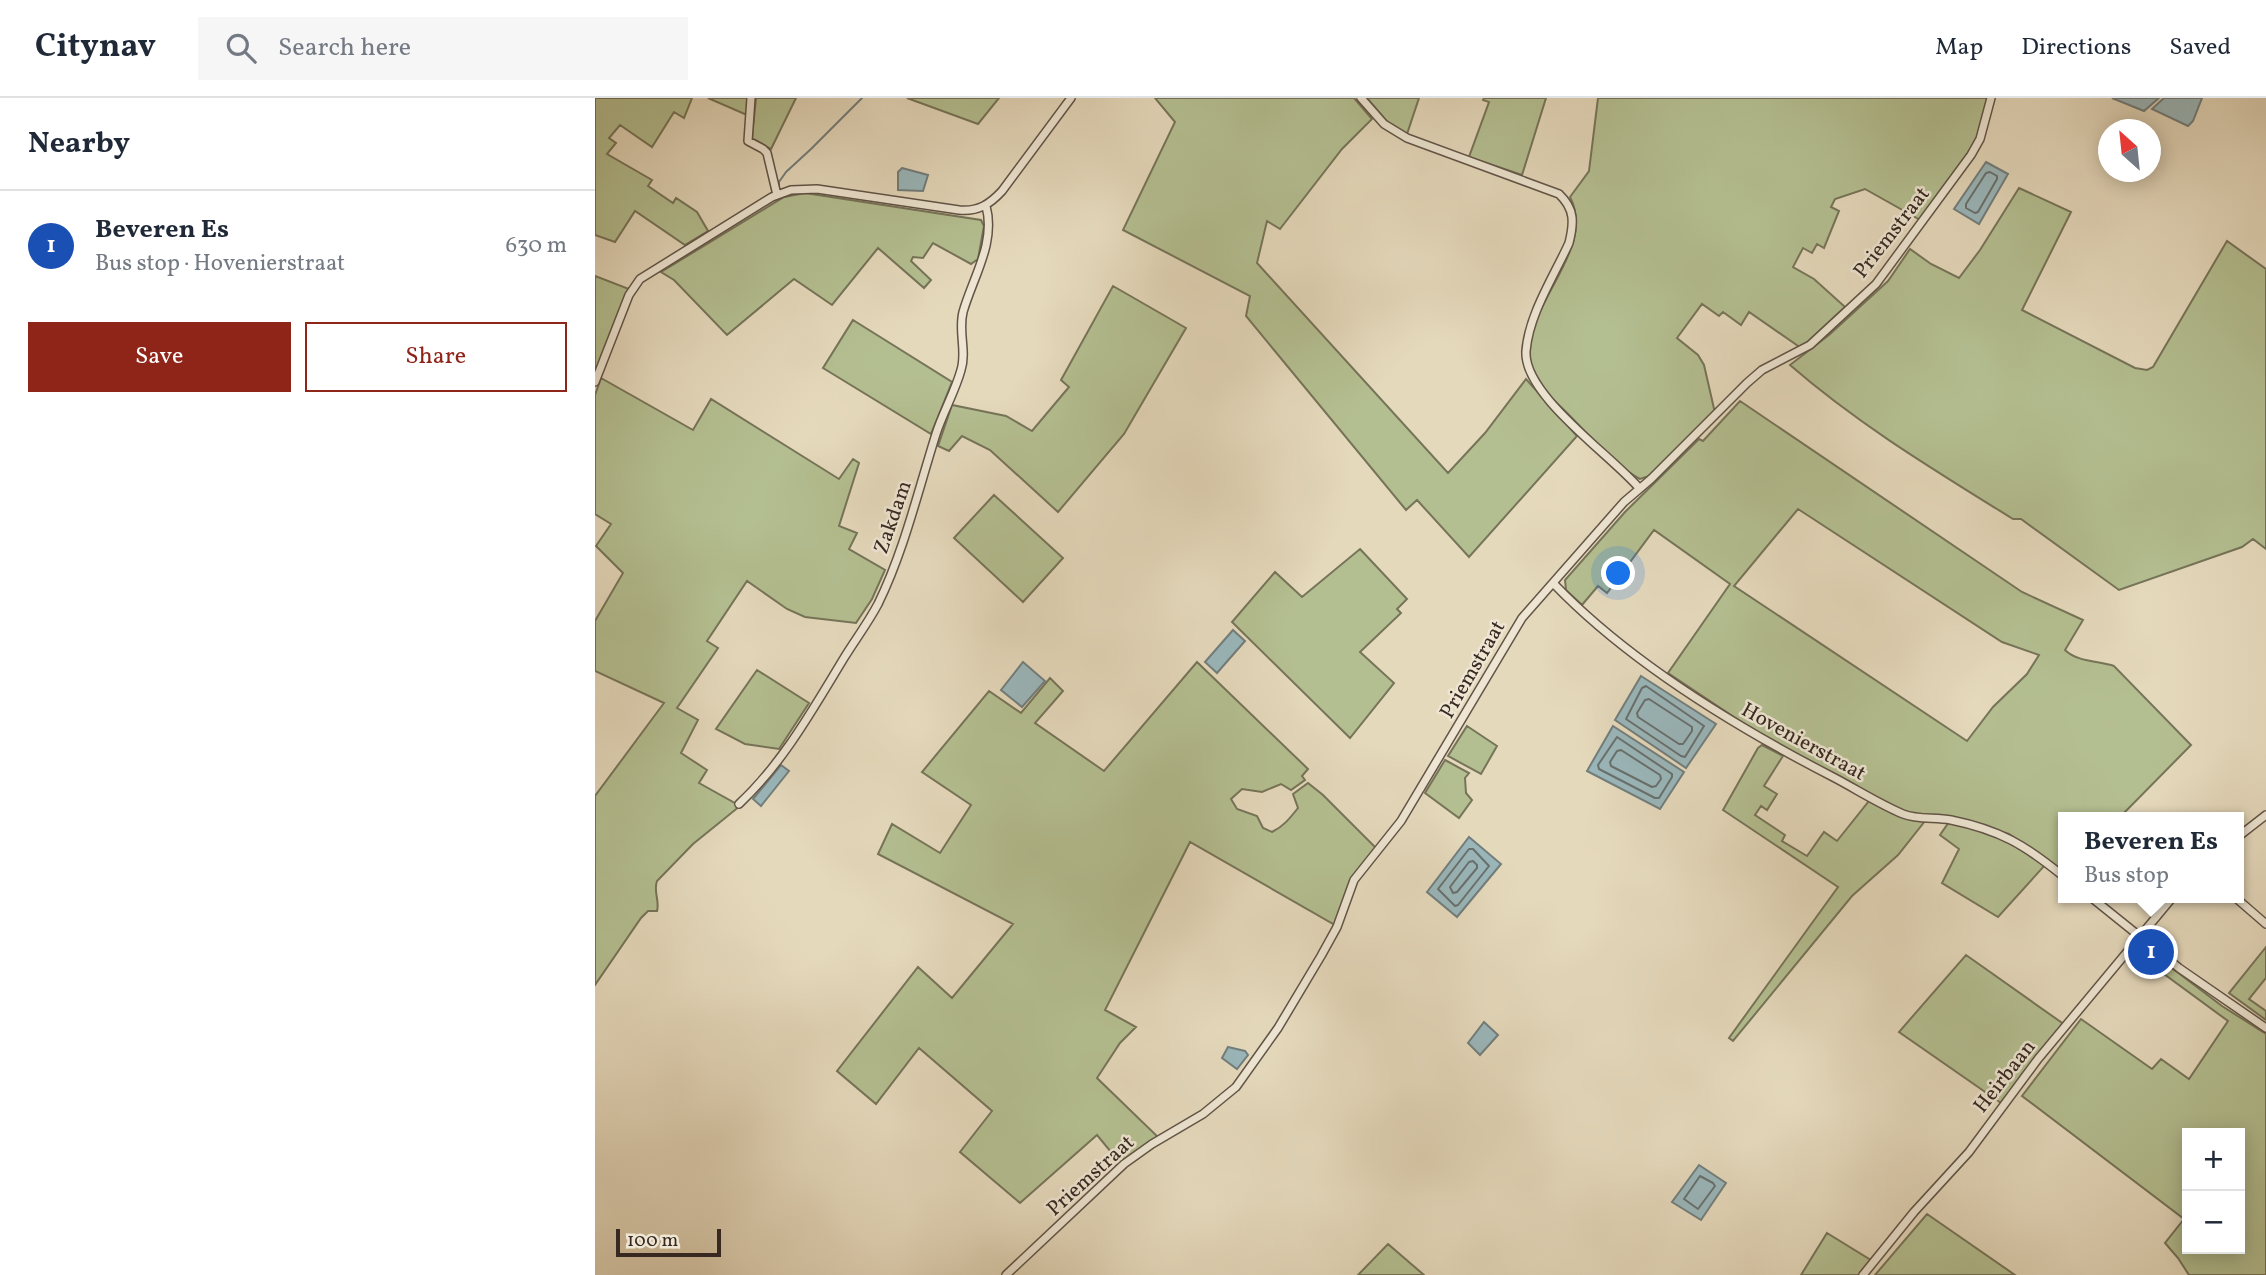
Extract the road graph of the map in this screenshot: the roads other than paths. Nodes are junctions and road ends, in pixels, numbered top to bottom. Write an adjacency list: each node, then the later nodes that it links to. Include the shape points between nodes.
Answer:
1 (751, 98): 5 (street, via 748,141 767,153)
2 (1071, 98): 6 (street)
3 (1361, 98): 8 (street, via 1384,124 1407,138 1559,194 1566,201 1573,229 1534,319 1525,354 1529,375)
4 (1991, 98): 8 (street, Priemstraat, via 1971,155 1876,284 1810,345 1762,370)
5 (777, 195): 6 (street, via 800,188 968,211); 7 (street, via 640,279 629,295)
6 (986, 206): 10 (street, Zakdam, via 988,239 963,314 961,371 877,606 814,709)
7 (595, 382)
8 (1639, 488): 9 (street, Priemstraat)
9 (1554, 584): 13 (street, Hovenierstraat, via 1641,658 1770,745 1908,816 1996,832); 20 (street, Priemstraat, via 1523,618 1401,821 1355,880 1321,956 1236,1087 1203,1114 1124,1164)
10 (739, 804)
11 (2266, 815): 12 (street)
12 (2244, 832)
13 (2058, 872)
14 (2098, 903): 18 (street)
15 (2168, 903): 18 (street, Heirbaan)
16 (2242, 903): 17 (street)
17 (2266, 924)
18 (2140, 937): 19 (street); 21 (street, Heirbaan, via 2030,1069 1969,1152)
19 (2266, 1028)
20 (1006, 1275)
21 (1863, 1275)

